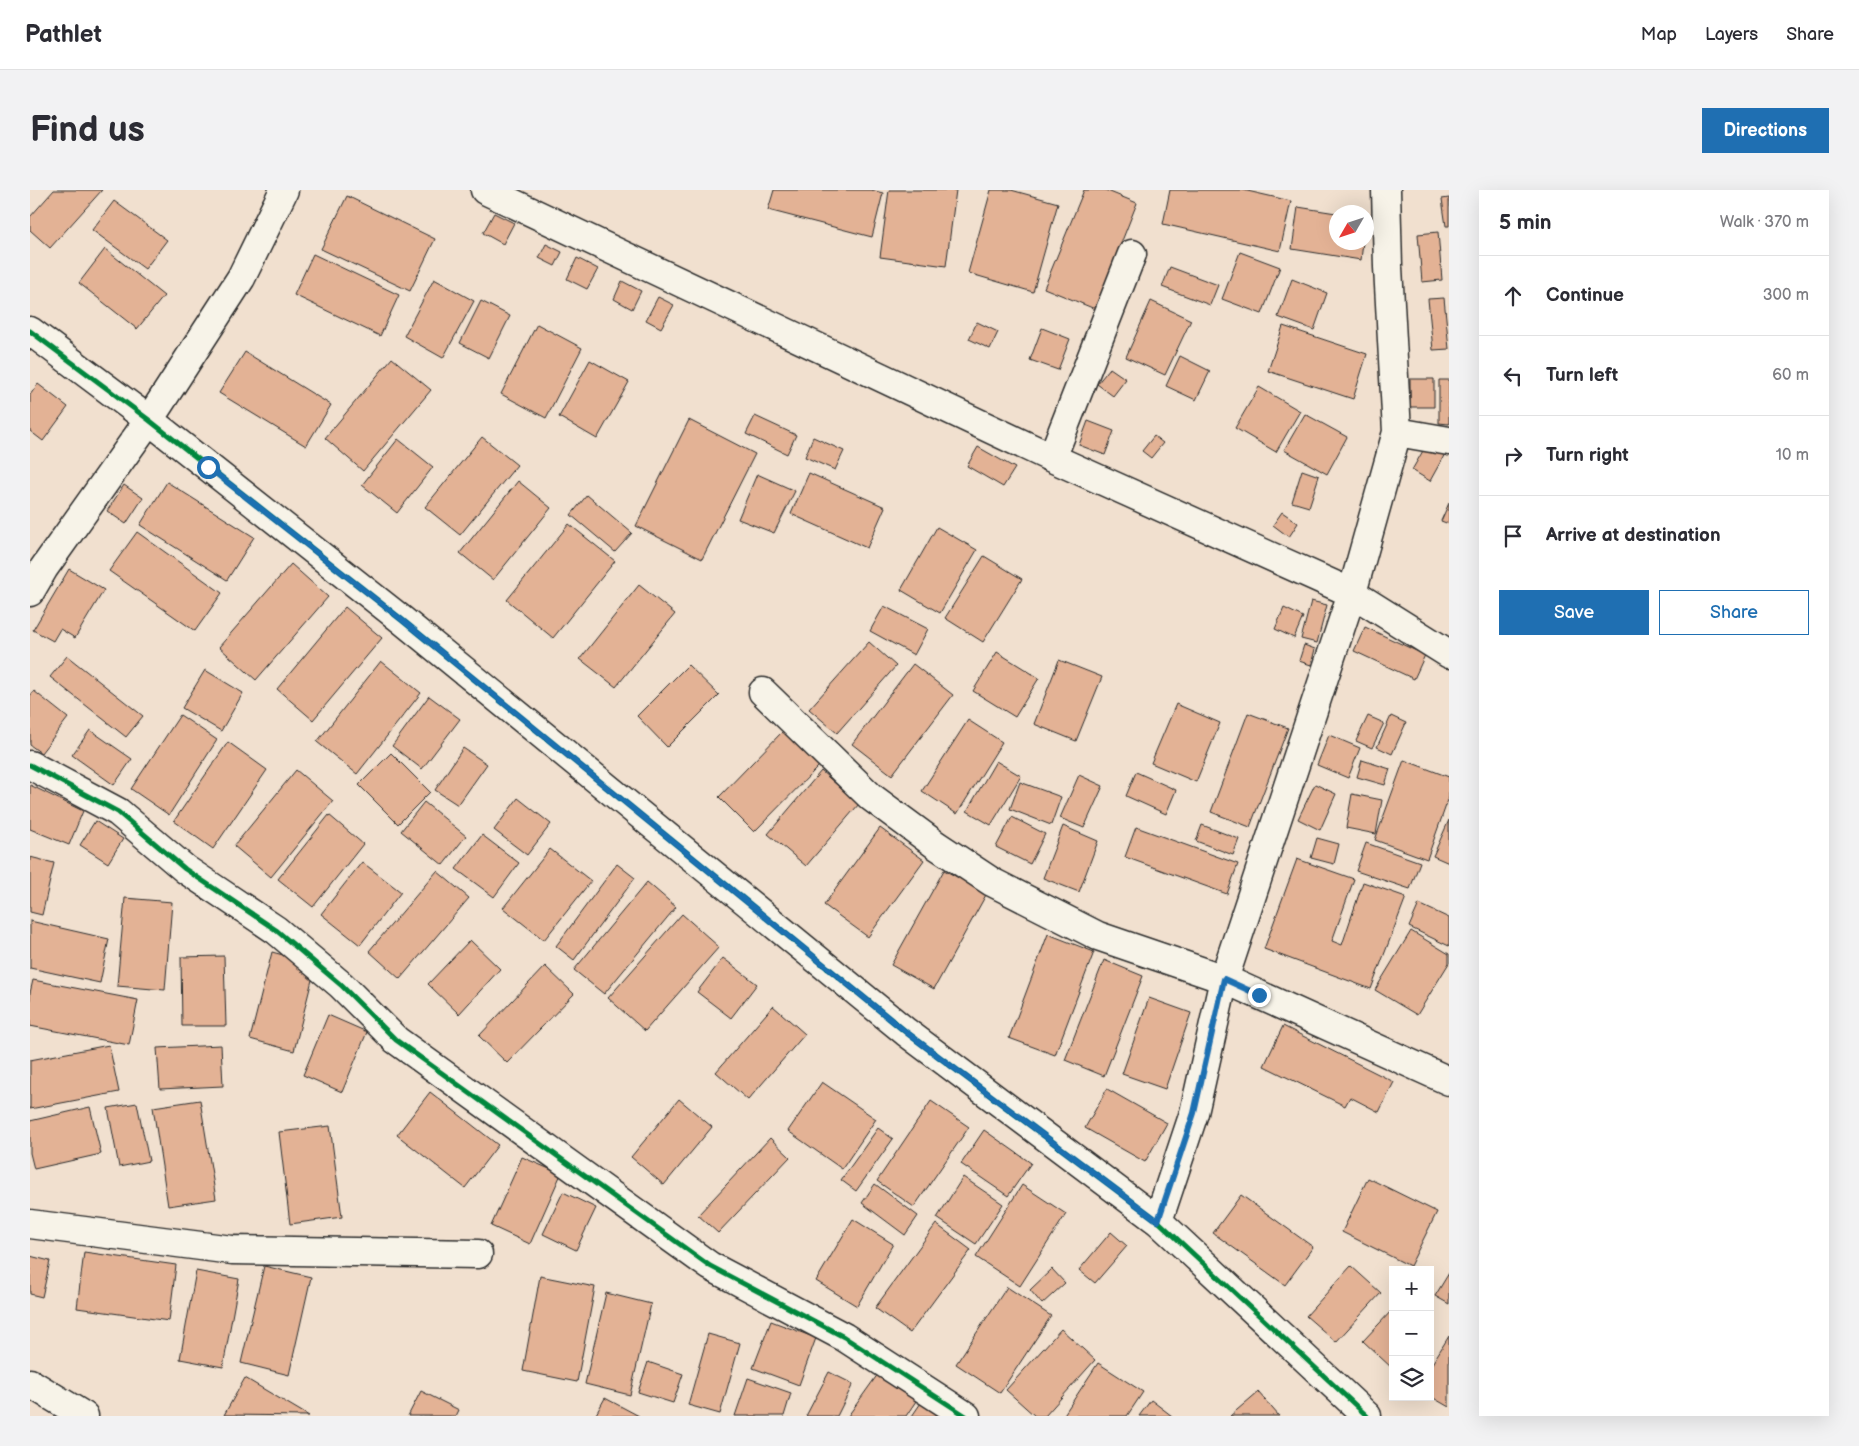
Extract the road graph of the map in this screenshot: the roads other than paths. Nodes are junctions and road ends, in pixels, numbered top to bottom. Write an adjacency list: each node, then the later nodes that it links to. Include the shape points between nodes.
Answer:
1 (284, 190): 6 (street, via 241,278)
2 (485, 190): 9 (street)
3 (1386, 190): 7 (street)
4 (1132, 254): 9 (street)
5 (30, 331): 6 (street)
6 (148, 420): 10 (street); 17 (street, via 402,620 906,1032)
7 (1396, 432): 8 (street); 11 (street)
8 (1449, 441)
9 (1052, 458): 11 (street)
10 (30, 592)
11 (1352, 593): 12 (street); 15 (street)
12 (1449, 654)
13 (763, 692): 15 (street, via 871,796 992,882 1098,936)
14 (30, 765): 22 (street, via 118,812 185,869 276,930 341,985 396,1040 710,1266 844,1337)
15 (1224, 979): 16 (street); 17 (street, via 1194,1113)
16 (1449, 1081)
17 (1158, 1221): 23 (street)
18 (30, 1224): 19 (street, via 232,1250)
19 (478, 1254)
20 (30, 1383): 21 (street)
21 (84, 1416)
22 (966, 1416)
23 (1367, 1416)

